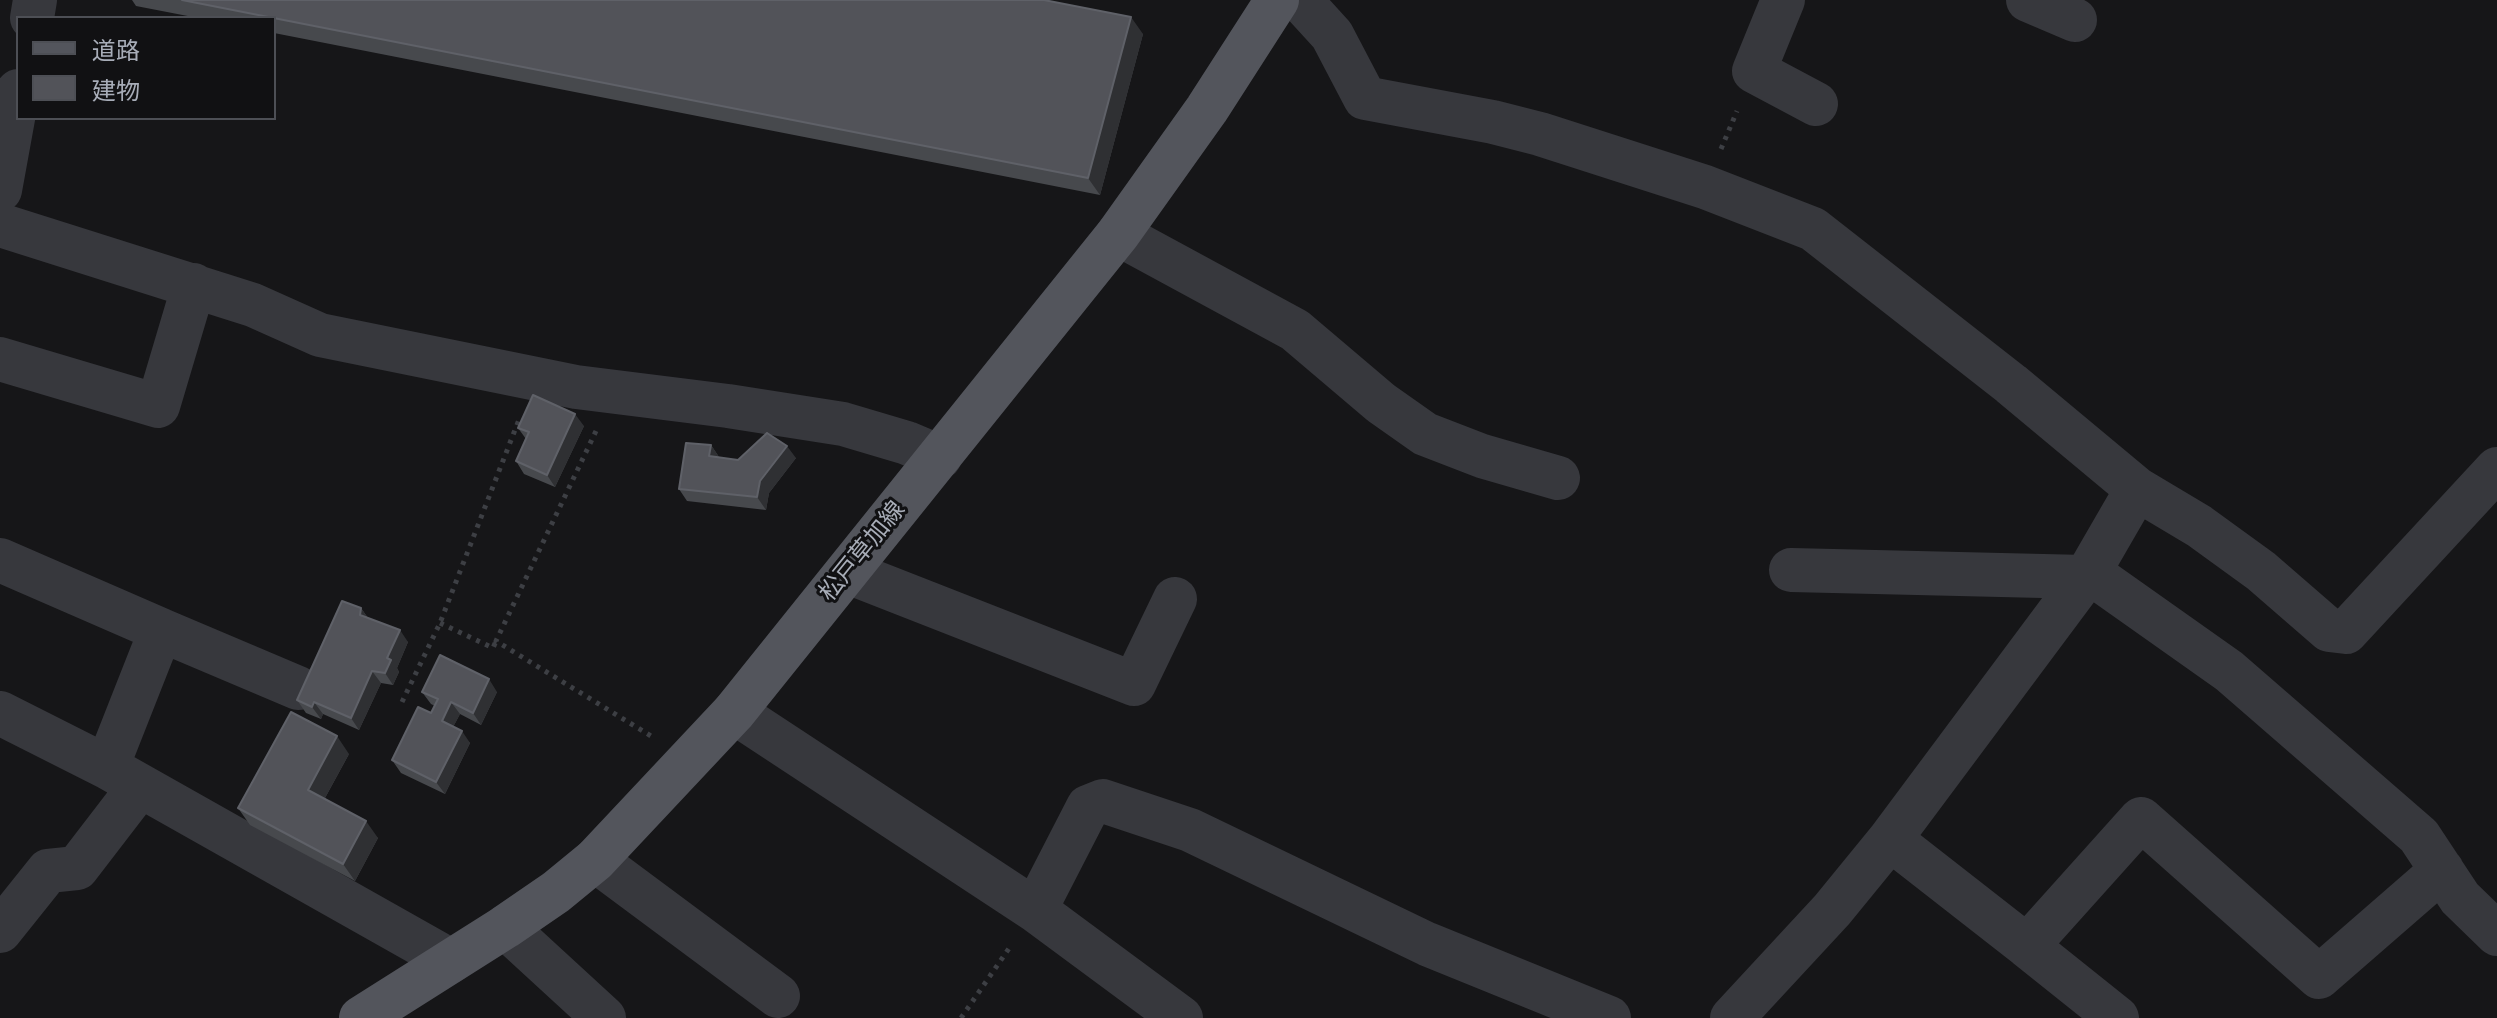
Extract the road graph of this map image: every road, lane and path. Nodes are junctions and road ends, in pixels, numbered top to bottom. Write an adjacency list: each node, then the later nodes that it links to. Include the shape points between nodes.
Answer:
1 (1277, 0): 12 (main road, 松戸草加線)
2 (1300, 0): 9 (street, via 1332,35 1365,98 1540,134)
3 (1783, 0): 6 (street)
4 (2028, 0): 5 (street)
5 (2075, 20)
6 (1754, 71): 8 (street); 9 (path)
7 (16, 102): 10 (street)
8 (1816, 104)
9 (1705, 187): 20 (street, via 1813,229)
10 (0, 190)
11 (0, 225): 13 (street)
12 (1118, 234): 17 (main road, 松戸草加線); 19 (street, via 1295,330 1425,434)
13 (194, 285): 14 (street, via 158,406); 15 (street, via 320,335)
14 (0, 359)
15 (535, 379): 16 (street); 26 (path)
16 (615, 392): 17 (street, via 843,424); 28 (path)
17 (940, 457): 23 (main road, 松戸草加線)
18 (2497, 469): 20 (street, via 2346,632 2329,630 2261,571)
19 (1558, 478)
20 (2137, 489): 24 (street)
21 (0, 560): 27 (street)
22 (1791, 570): 24 (street)
23 (848, 572): 25 (street, via 1134,684); 31 (main road, 松戸草加線)
24 (2087, 575): 35 (street); 37 (street, via 2229,671 2419,836)
25 (1175, 599)
26 (440, 623): 28 (path, via 493,648); 30 (path)
27 (161, 630): 29 (street); 34 (street)
28 (496, 641): 33 (path)
29 (298, 688)
30 (402, 702)
31 (734, 712): 33 (main road, 松戸草加線); 38 (street)
32 (0, 713): 34 (street)
33 (689, 760): 36 (main road, 松戸草加線)
34 (124, 776): 40 (street, via 77,868 48,871); 43 (street)
35 (1890, 839): 42 (street); 51 (street)
36 (595, 860): 39 (main road, 松戸草加線); 44 (street)
37 (2442, 870): 41 (street, via 2460,898); 42 (street, via 2319,977 2141,819)
38 (1035, 910): 48 (path); 49 (street); 50 (street, via 1088,807 1103,801 1190,830 1427,944)
39 (505, 927): 43 (main road, 松戸草加線); 47 (street)
40 (0, 931)
41 (2497, 934)
42 (2027, 946): 45 (street)
43 (451, 961): 46 (main road, 松戸草加線)
44 (778, 996)
45 (2136, 1014)
46 (361, 1018)
47 (604, 1018)
48 (961, 1018)
49 (1181, 1018)
50 (1609, 1018)
51 (1732, 1018)

